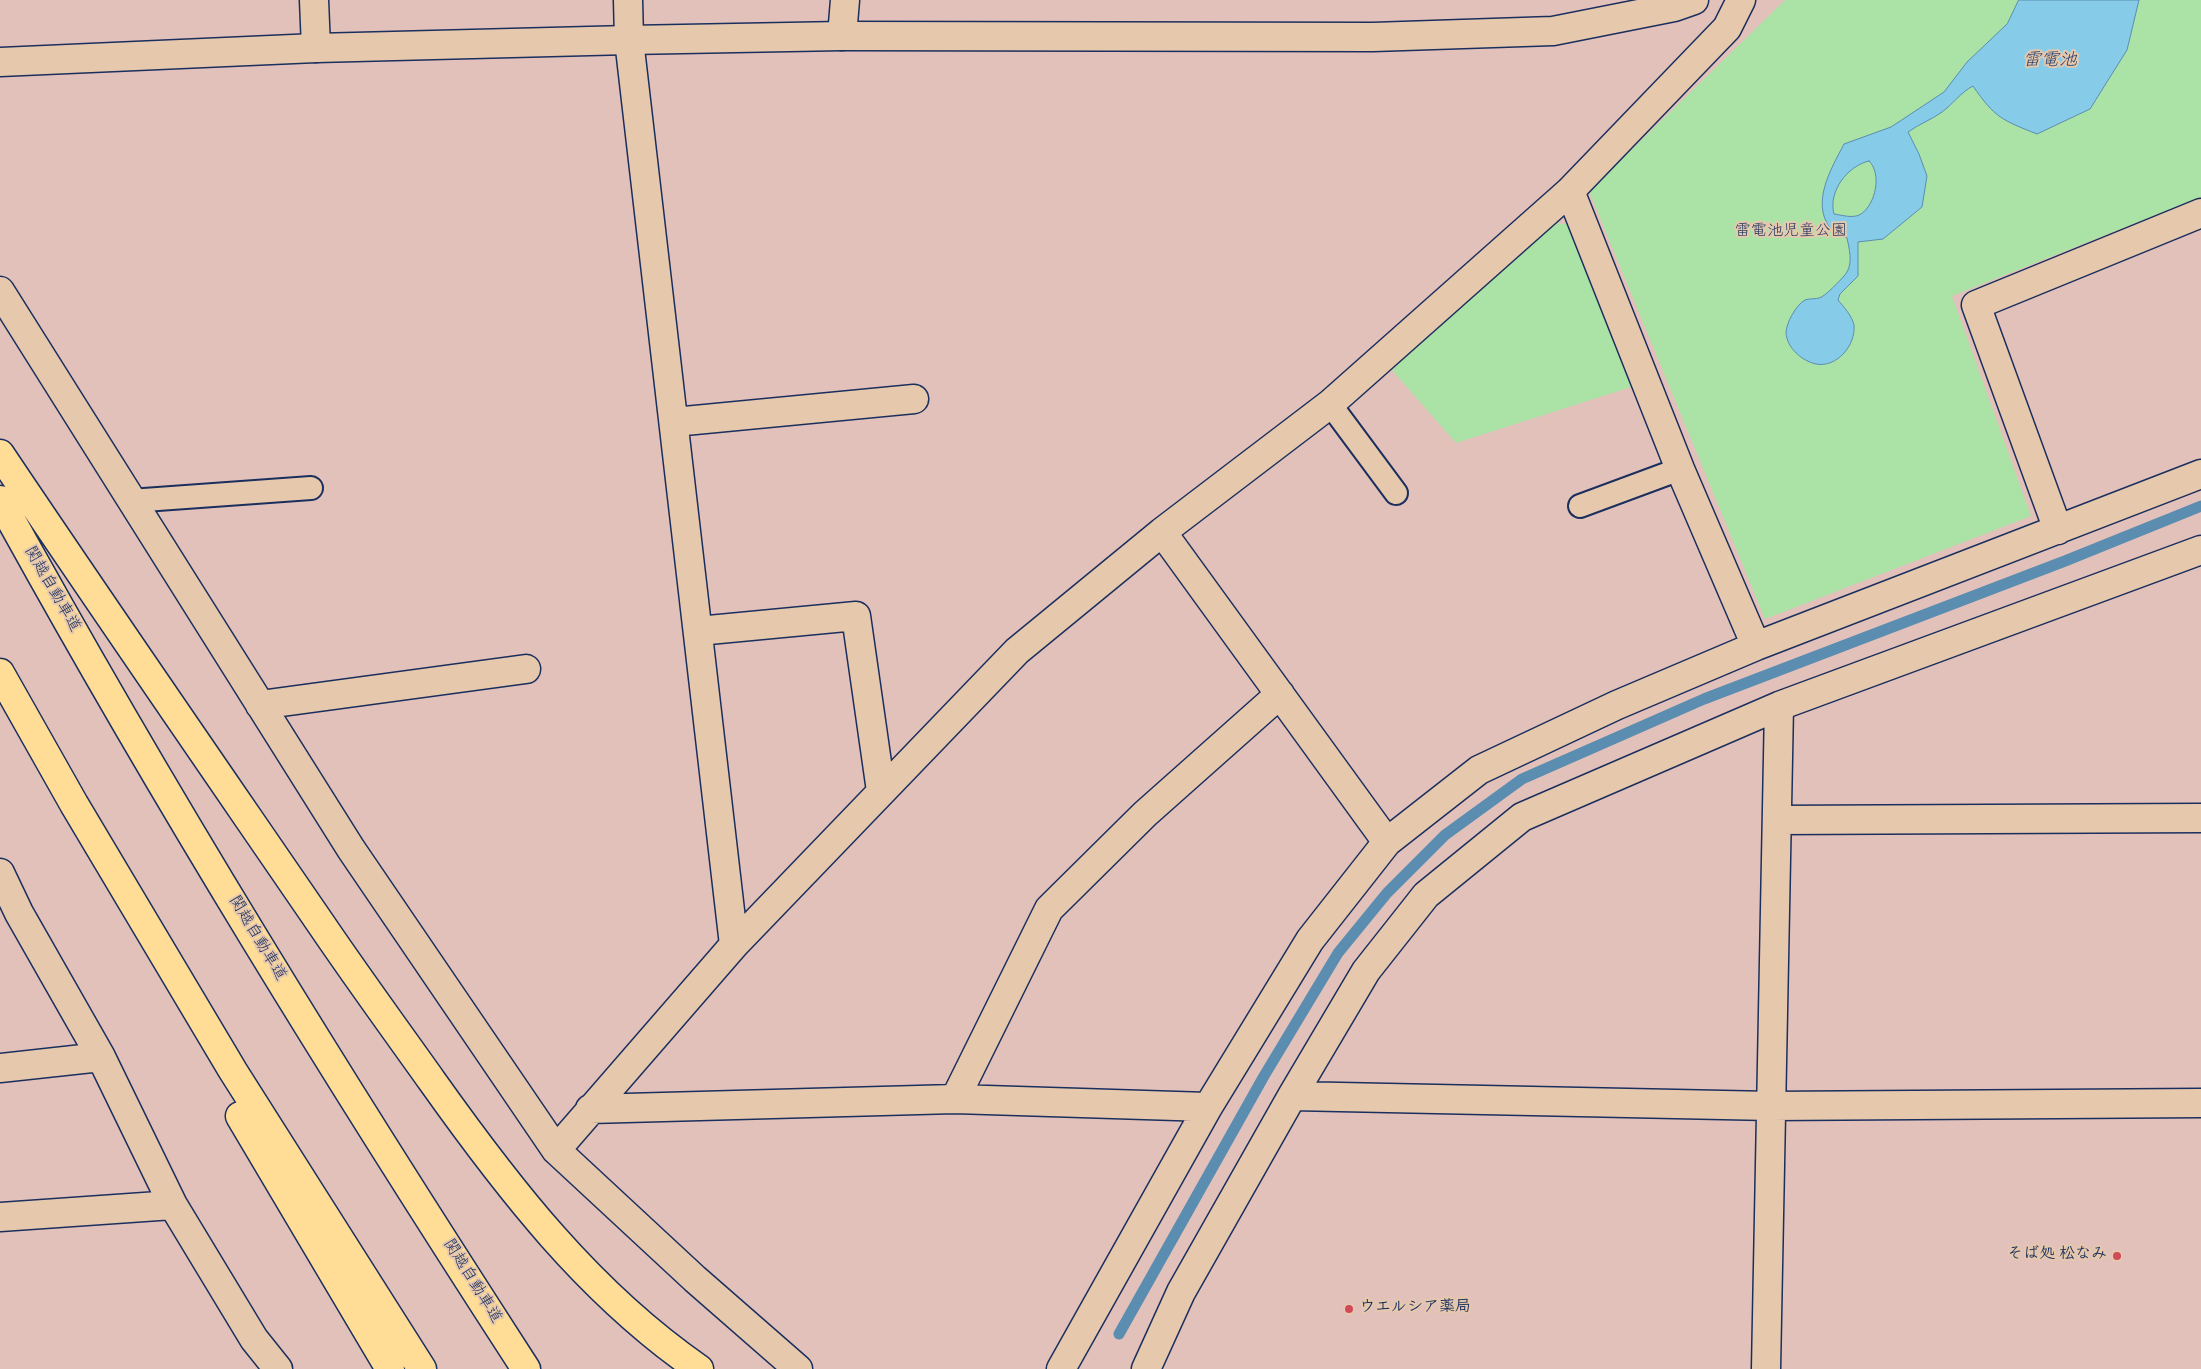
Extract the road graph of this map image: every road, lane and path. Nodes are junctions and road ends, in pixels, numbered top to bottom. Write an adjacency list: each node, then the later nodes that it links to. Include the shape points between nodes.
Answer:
1 (314, 0): 8 (street)
2 (628, 0): 7 (street)
3 (845, 0): 6 (street)
4 (1741, 0): 10 (street, via 1727,28)
5 (1676, 2): 6 (street, via 1553,31 1392,36)
6 (842, 36): 7 (street)
7 (629, 40): 8 (street); 15 (street)
8 (316, 48): 9 (street)
9 (0, 62)
10 (1570, 191): 14 (street); 17 (street)
11 (2201, 213): 24 (street, via 1976,306)
12 (0, 291): 22 (street)
13 (914, 399): 15 (street)
14 (1330, 404): 20 (lane); 25 (street)
15 (674, 422): 27 (street)
16 (0, 454): 57 (highway, via 357,977 475,1142 526,1207 577,1264 657,1339)
17 (1680, 469): 23 (lane); 28 (street)
18 (2201, 474): 24 (street)
19 (312, 488): 22 (lane)
20 (1396, 493)
21 (0, 500): 54 (highway, 関越自動車道, via 154,772 321,1047)
22 (130, 501): 32 (street)
23 (1580, 506)
24 (2058, 530): 28 (street)
25 (1162, 532): 31 (street); 34 (street, via 1017,651)
26 (2201, 550): 33 (street)
27 (698, 631): 34 (street, via 856,616); 41 (street)
28 (1756, 646): 38 (street, via 1617,705 1479,770)
29 (526, 669): 32 (street)
30 (0, 673): 35 (highway)
31 (1280, 694): 38 (street); 45 (street, via 1144,814 1048,909)
32 (260, 705): 50 (street, via 351,850)
33 (1779, 706): 37 (street); 44 (street, via 1522,817 1426,895 1366,971)
34 (881, 791): 41 (street)
35 (74, 804): 53 (highway, via 233,1071); 56 (highway, via 215,1074)
36 (2201, 818): 37 (street)
37 (1777, 820): 47 (street)
38 (1387, 842): 48 (street, via 1310,940)
39 (0, 873): 40 (street)
40 (9, 914): 42 (street)
41 (734, 945): 49 (street)
42 (101, 1057): 43 (street); 51 (street)
43 (0, 1068)
44 (1292, 1096): 47 (street); 60 (street, via 1181,1292)
45 (955, 1099): 48 (street); 49 (street)
46 (2201, 1103): 47 (street)
47 (1771, 1106): 61 (street)
48 (1208, 1107): 59 (street)
49 (590, 1110): 50 (street)
50 (556, 1150): 58 (street, via 694,1279)
51 (173, 1205): 52 (street); 55 (street, via 254,1339)
52 (0, 1217)
53 (416, 1359)
54 (521, 1360)
55 (278, 1369)
56 (390, 1369)
57 (698, 1369)
58 (798, 1369)
59 (1061, 1369)
60 (1146, 1369)
61 (1766, 1369)

